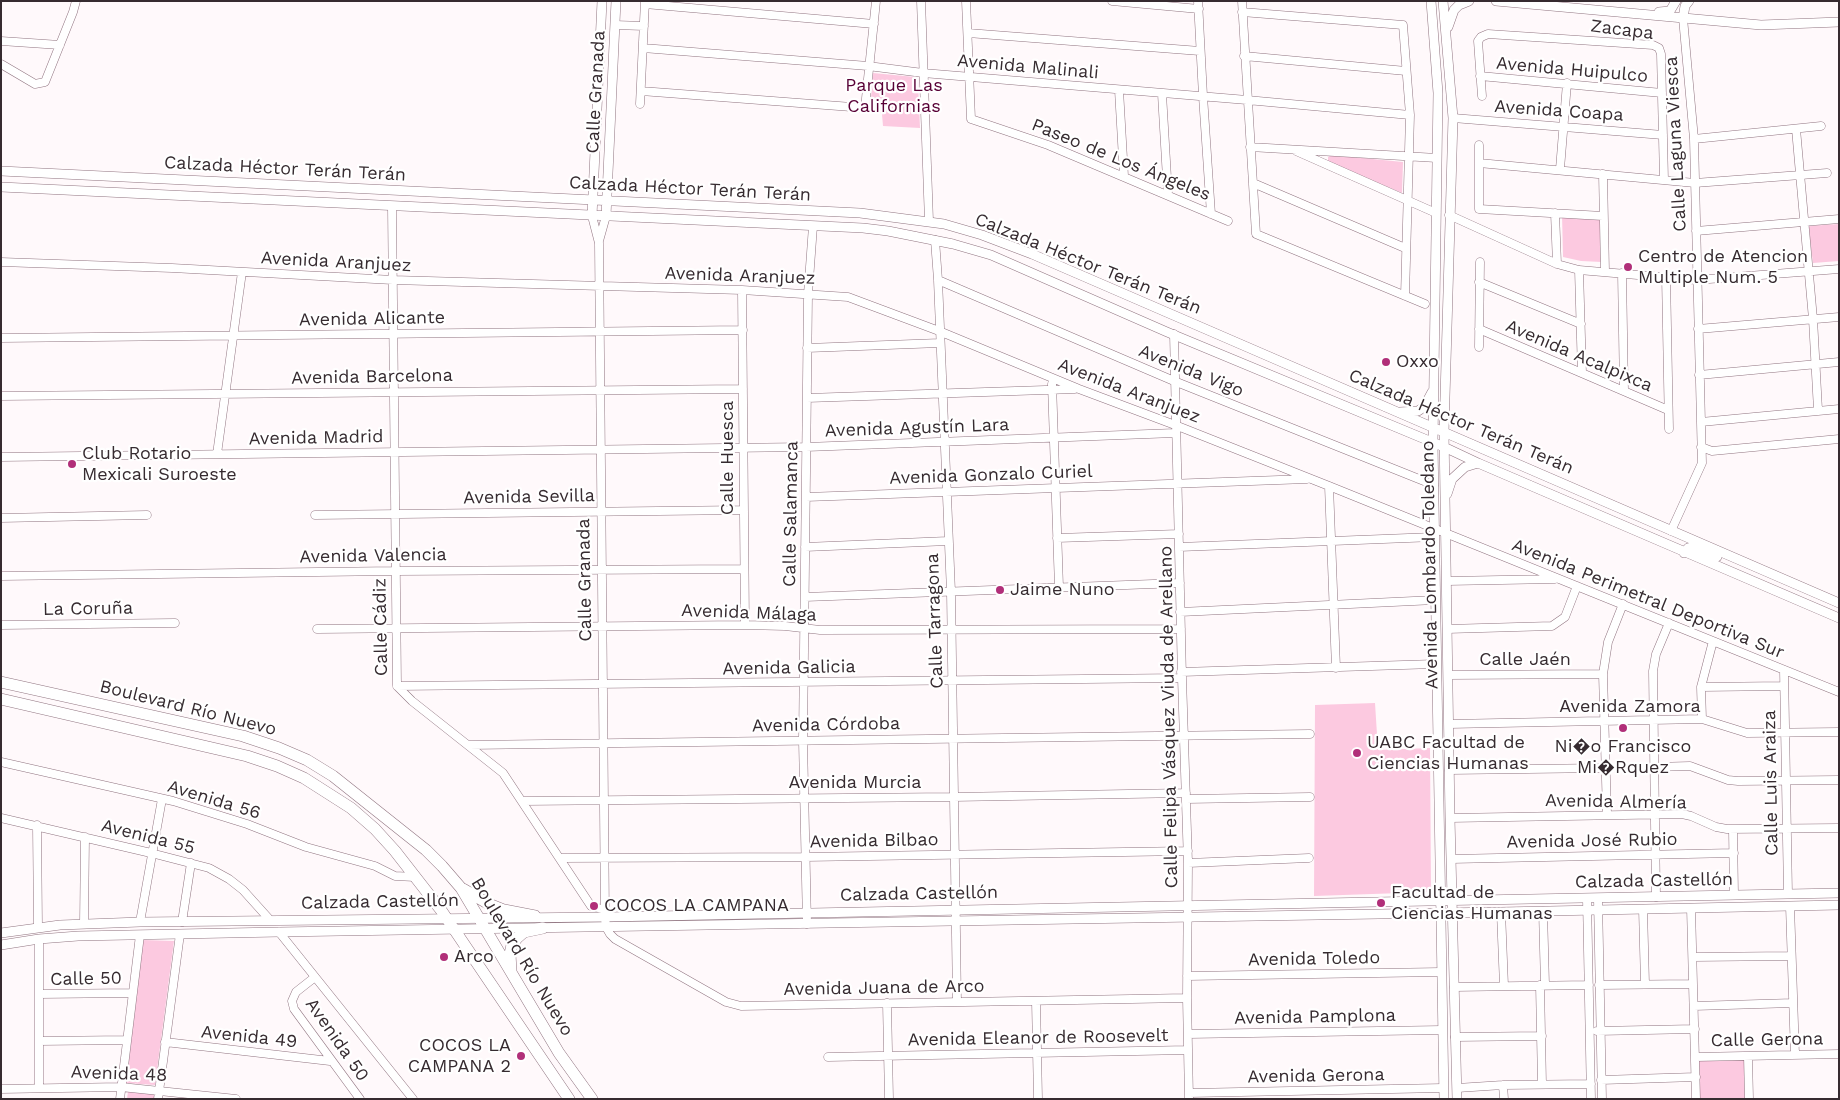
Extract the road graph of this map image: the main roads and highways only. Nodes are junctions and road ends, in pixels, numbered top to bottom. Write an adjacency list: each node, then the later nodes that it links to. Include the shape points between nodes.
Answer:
1 (602, 1): 17 (main road, Calle Granada)
2 (616, 1): 18 (main road, Calle Granada)
3 (1431, 1): 13 (main road, Avenida Lombardo Toledano, via 1438,92)
4 (1443, 1): 12 (main road, Avenida Lombardo Toledano)
5 (1469, 1): 12 (main road, via 1454,10)
6 (1496, 1): 9 (main road)
7 (1676, 1): 9 (main road, via 1673,9 1666,12 1599,7)
8 (1688, 1): 10 (main road)
9 (1582, 9): 10 (main road)
10 (1683, 18): 11 (main road, via 1769,26)
11 (1839, 22)
12 (1446, 37): 14 (main road, Avenida Lombardo Toledano, via 1453,118)
13 (1437, 158): 14 (main road); 21 (main road, Avenida Lombardo Toledano)
14 (1451, 165): 24 (main road, Avenida Lombardo Toledano)
15 (1, 171): 17 (main road, Calzada Héctor Terán Terán)
16 (1, 188): 19 (main road, Calzada Héctor Terán Terán)
17 (593, 201): 18 (main road, Calzada Héctor Terán Terán); 19 (main road, Calle Granada)
18 (607, 202): 20 (main road, Calle Granada); 22 (main road, Calzada Héctor Terán Terán, via 860,213 929,221 982,235)
19 (592, 216): 20 (main road, Calzada Héctor Terán Terán)
20 (606, 216): 25 (main road, Calzada Héctor Terán Terán, via 863,228 934,240 991,255)
21 (1434, 388): 22 (main road, via 1424,407 1418,411); 23 (main road, Avenida Lombardo Toledano)
22 (1398, 412): 23 (main road, Calzada Héctor Terán Terán)
23 (1433, 428): 24 (main road, Calzada Héctor Terán Terán); 25 (main road, Avenida Lombardo Toledano)
24 (1444, 432): 26 (main road, Avenida Lombardo Toledano); 30 (main road, Calzada Héctor Terán Terán)
25 (1433, 443): 26 (main road, Calzada Héctor Terán Terán); 33 (main road, Avenida Lombardo Toledano)
26 (1444, 447): 27 (main road, Calzada Héctor Terán Terán); 28 (main road, Avenida Lombardo Toledano)
27 (1478, 463): 28 (main road, via 1465,467 1452,479); 29 (main road, Calzada Héctor Terán Terán)
28 (1445, 499): 35 (main road, Avenida Lombardo Toledano)
29 (1684, 553): 30 (main road, via 1691,547 1728,562); 32 (main road, Calzada Héctor Terán Terán)
30 (1762, 570): 31 (main road, Calzada Héctor Terán Terán)
31 (1839, 603)
32 (1839, 616)
33 (1435, 664): 35 (main road, via 1444,668); 37 (main road, Avenida Lombardo Toledano)
34 (1, 682): 41 (highway, Boulevard Río Nuevo, via 243,736 307,760 333,776 426,850)
35 (1448, 697): 38 (main road, Avenida Lombardo Toledano)
36 (1, 699): 50 (highway, Boulevard Río Nuevo, via 247,756 304,778 351,808 375,829)
37 (1437, 732): 38 (main road, via 1442,764); 39 (main road, Avenida Lombardo Toledano)
38 (1449, 770): 40 (main road, Avenida Lombardo Toledano)
39 (1438, 785): 40 (main road, via 1446,789); 43 (main road, Avenida Lombardo Toledano)
40 (1450, 818): 44 (main road, Avenida Lombardo Toledano)
41 (461, 888): 48 (highway, via 496,907); 49 (highway, Boulevard Río Nuevo)
42 (1839, 893): 44 (main road, Calzada Castellón)
43 (1440, 901): 44 (main road, Calzada Castellón); 46 (main road, Avenida Lombardo Toledano); 48 (main road, Calzada Castellón)
44 (1453, 901): 47 (main road, Avenida Lombardo Toledano)
45 (1839, 905): 47 (main road, Calzada Castellón)
46 (1440, 913): 47 (main road, Calzada Castellón); 53 (main road, Calzada Castellón); 63 (main road, Avenida Lombardo Toledano)
47 (1453, 913): 64 (main road, Avenida Lombardo Toledano)
48 (535, 916): 49 (main road, Calzada Castellón)
49 (479, 917): 50 (main road, Calzada Castellón); 55 (highway, Boulevard Río Nuevo)
50 (445, 918): 51 (main road, Calzada Castellón); 54 (highway, Boulevard Río Nuevo)
51 (236, 921): 52 (main road, Calzada Castellón); 57 (main road)
52 (179, 922): 56 (main road, Calzada Castellón, via 84,924); 58 (main road, via 145,929)
53 (543, 928): 55 (main road, Calzada Castellón); 60 (highway, via 524,932 512,945 510,962)
54 (453, 929): 55 (main road, Calzada Castellón); 57 (main road, Calzada Castellón); 61 (highway, Boulevard Río Nuevo)
55 (486, 929): 60 (highway, Boulevard Río Nuevo)
56 (1, 933)
57 (236, 933): 58 (main road, Calzada Castellón)
58 (140, 935): 59 (main road, Calzada Castellón, via 78,936)
59 (1, 945)
60 (513, 977): 62 (highway, Boulevard Río Nuevo)
61 (569, 1099)
62 (592, 1099)
63 (1444, 1099)
64 (1457, 1099)

